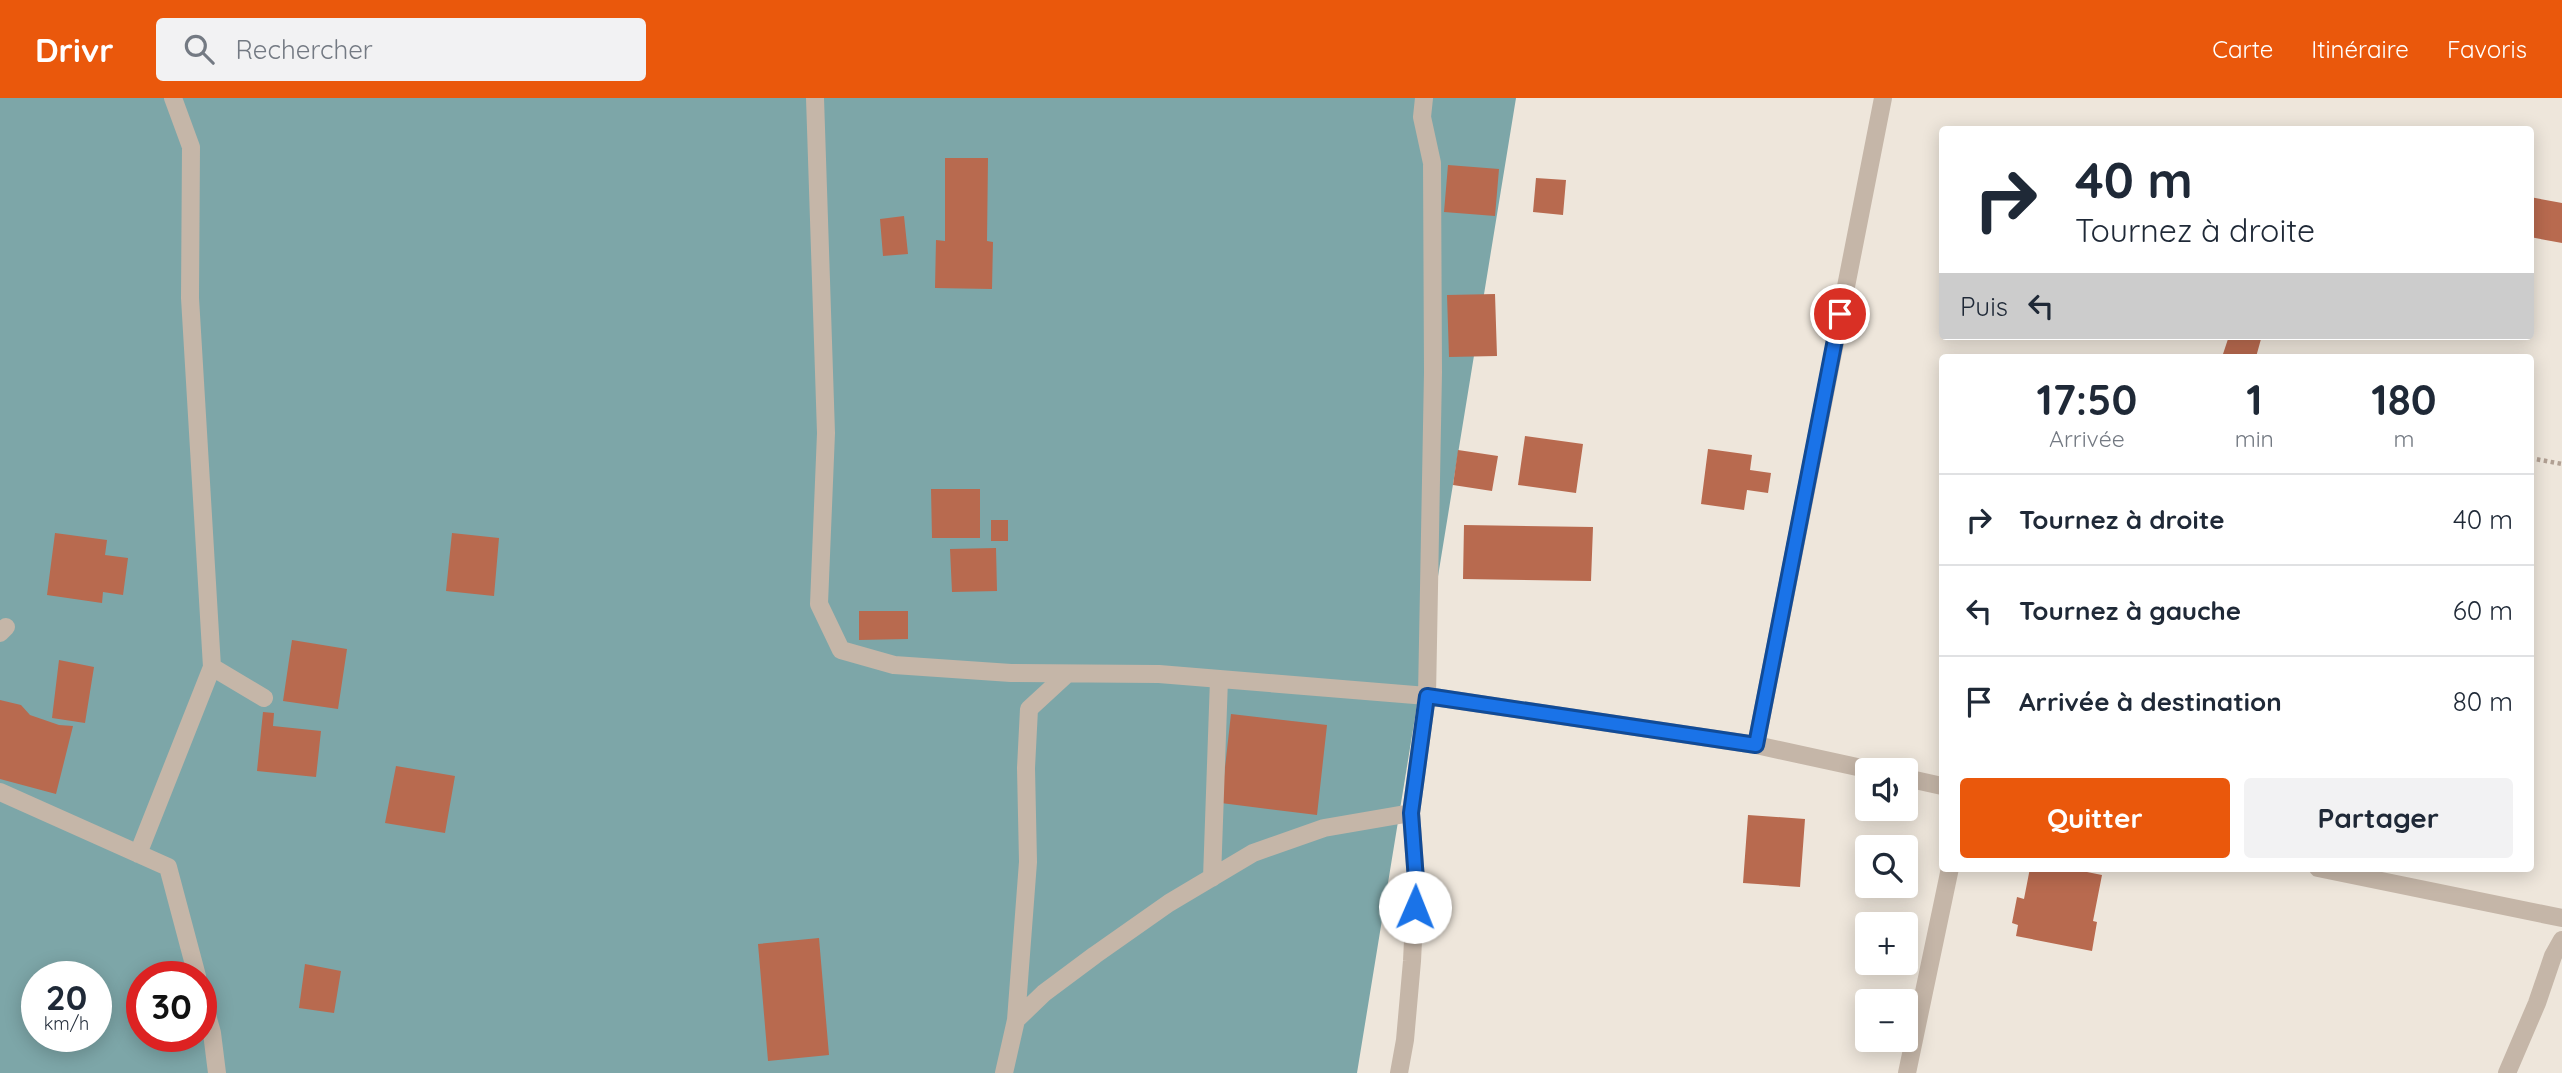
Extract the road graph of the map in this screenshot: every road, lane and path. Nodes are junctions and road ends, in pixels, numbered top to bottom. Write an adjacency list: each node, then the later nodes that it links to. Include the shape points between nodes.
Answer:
1 (173, 98): 7 (street, via 191,147 190,298)
2 (815, 98): 8 (street, via 826,433 819,604 841,650 894,665)
3 (1424, 98): 10 (street, via 1422,117 1432,163 1433,358)
4 (1883, 98): 12 (street)
5 (2534, 459): 6 (path)
6 (2562, 464)
7 (212, 667): 11 (street); 18 (street)
8 (1067, 674): 9 (street); 25 (street, via 1029,709 1028,862)
9 (1219, 679): 10 (street); 21 (street)
10 (1427, 696): 12 (street); 17 (street)
11 (264, 698)
12 (1756, 745): 13 (street)
13 (1855, 767)
14 (1918, 781): 15 (street)
15 (1939, 785)
16 (0, 792): 18 (street)
17 (1411, 813): 21 (street, via 1324,828 1253,853); 29 (street, via 1416,880)
18 (138, 854): 24 (street, via 168,867)
19 (1949, 872): 30 (street)
20 (2338, 872): 22 (street)
21 (1212, 878): 25 (street, via 1095,955)
22 (2562, 918)
23 (2562, 940): 31 (street)
24 (193, 961)
25 (1016, 1020): 28 (street)
26 (215, 1052): 27 (street)
27 (218, 1073)
28 (1004, 1073)
29 (1399, 1073)
30 (1907, 1073)
31 (2507, 1073)

